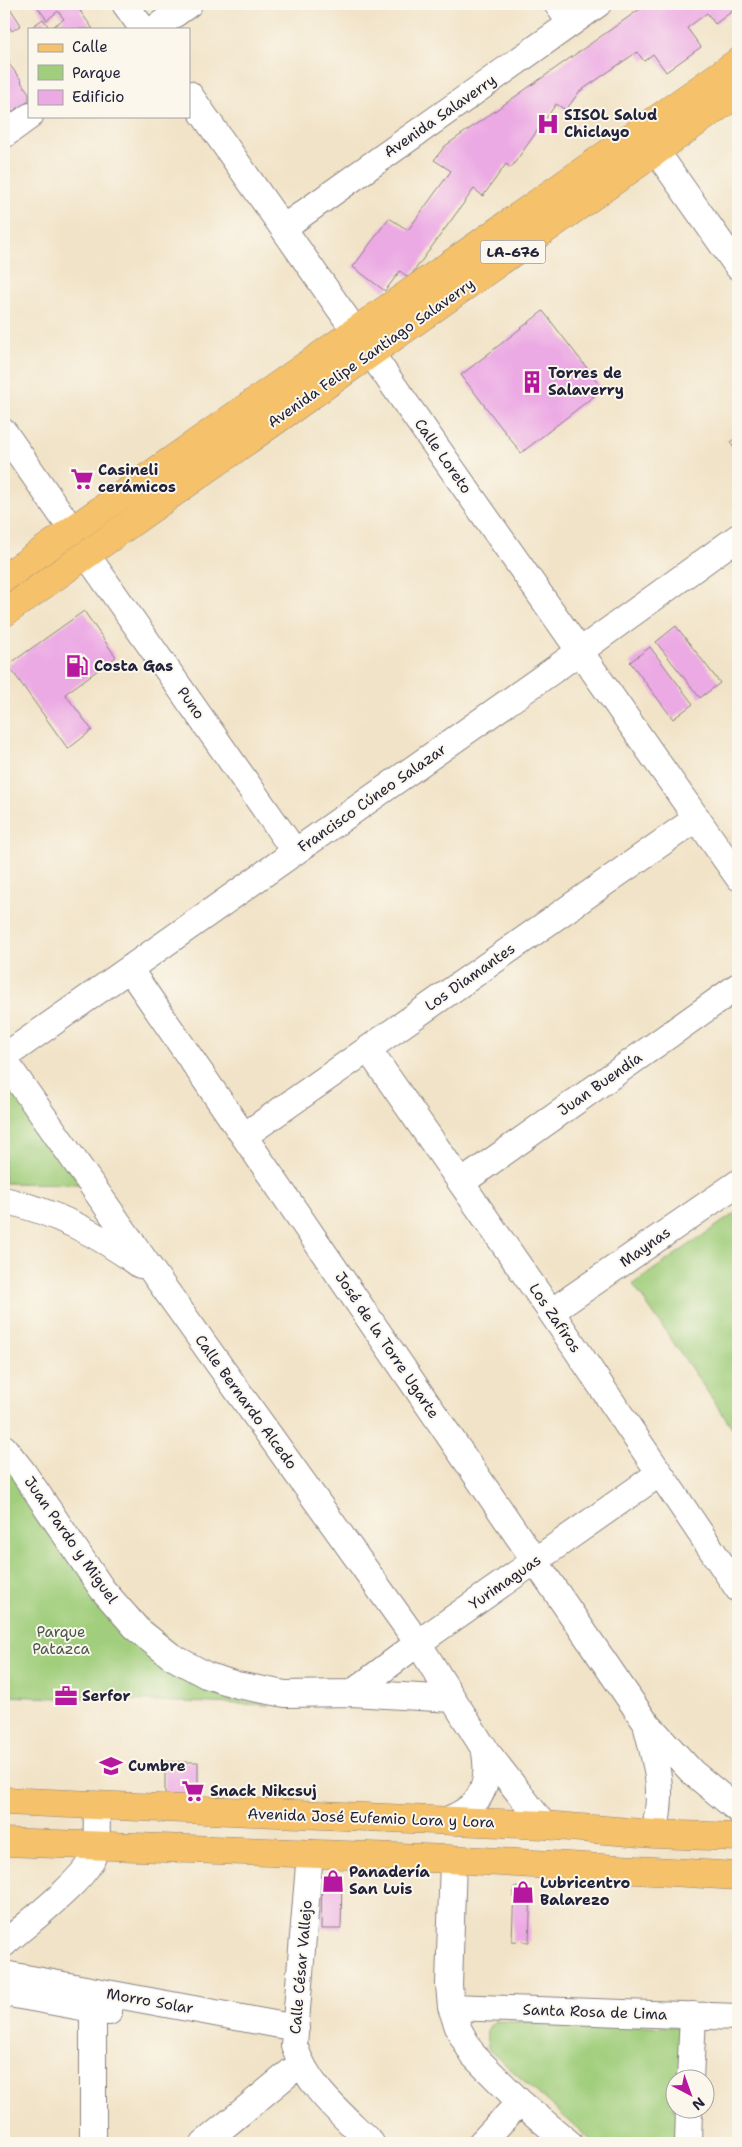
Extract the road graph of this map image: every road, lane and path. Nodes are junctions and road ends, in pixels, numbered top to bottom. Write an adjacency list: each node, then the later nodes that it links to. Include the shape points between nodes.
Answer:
1 (126, 4): 5 (street)
2 (189, 4): 6 (street)
3 (598, 4): 4 (street, Avenida Salaverry)
4 (564, 14): 11 (street, Avenida Salaverry)
5 (142, 28)
6 (155, 28)
7 (738, 62): 13 (main road, Avenida Felipe Santiago Salaverry / LA-676)
8 (738, 93): 10 (main road, Avenida Felipe Santiago Salaverry / LA-676)
9 (190, 95): 11 (street, Calle Loreto)
10 (656, 151): 12 (street); 13 (main road, Avenida Felipe Santiago Salaverry / LA-676)
11 (283, 228): 13 (street, Calle Loreto)
12 (738, 267)
13 (363, 342): 15 (main road, Avenida Felipe Santiago Salaverry / LA-676); 17 (main road, Avenida Felipe Santiago Salaverry / LA-676); 20 (street, Calle Loreto)
14 (4, 432): 15 (street)
15 (72, 530): 18 (main road, Avenida Felipe Santiago Salaverry / LA-676)
16 (738, 537): 20 (street, Francisco Cúneo Salazar)
17 (86, 554): 19 (main road, Avenida Felipe Santiago Salaverry / LA-676); 22 (street, Puno)
18 (4, 578)
19 (4, 613)
20 (579, 652): 21 (street, Calle Loreto); 22 (street, Francisco Cúneo Salazar)
21 (697, 818): 23 (street, Calle Loreto); 26 (street, Los Diamantes)
22 (295, 852): 24 (street, Francisco Cúneo Salazar)
23 (738, 878)
24 (130, 970): 27 (street, Francisco Cúneo Salazar); 28 (street, José de la Torre Ugarte)
25 (738, 986): 30 (street, Juan Buendía)
26 (368, 1049): 28 (street, Los Diamantes); 30 (street, Los Zafiros)
27 (4, 1058): 32 (street, Calle Bernardo Alcedo)
28 (244, 1136): 36 (street, José de la Torre Ugarte)
29 (738, 1182): 33 (street, Maynas)
30 (461, 1183): 33 (street, Los Zafiros)
31 (4, 1200): 32 (street, via 72,1223 117,1248)
32 (157, 1278): 38 (street, Calle Bernardo Alcedo)
33 (551, 1312): 35 (street, Los Zafiros)
34 (4, 1448): 39 (street, Juan Pardo y Miguel, via 102,1589 138,1630 171,1656 206,1675 237,1685 285,1694)
35 (660, 1473): 36 (street, Yurimaguas); 37 (street, Los Zafiros)
36 (536, 1561): 38 (street, Yurimaguas); 41 (street, José de la Torre Ugarte)
37 (738, 1589)
38 (418, 1643): 39 (street, Yurimaguas); 40 (street, Calle Bernardo Alcedo)
39 (352, 1693): 40 (street, Juan Pardo y Miguel)
40 (453, 1699): 42 (street, Calle Bernardo Alcedo)
41 (644, 1720): 45 (street, José de la Torre Ugarte, via 692,1772); 48 (street, José de la Torre Ugarte, via 658,1767 660,1789)
42 (483, 1747): 46 (street, Calle Bernardo Alcedo, via 487,1779 481,1794 472,1807); 47 (street, Calle Bernardo Alcedo)
43 (4, 1801): 44 (main road, Avenida José Eufemio Lora y Lora)
44 (97, 1806): 46 (main road, Avenida José Eufemio Lora y Lora); 51 (street)
45 (738, 1810)
46 (443, 1821): 47 (main road, Avenida José Eufemio Lora y Lora)
47 (544, 1825): 48 (main road, Avenida José Eufemio Lora y Lora)
48 (654, 1834): 49 (main road, Avenida José Eufemio Lora y Lora)
49 (738, 1837)
50 (4, 1842): 51 (main road)
51 (96, 1846): 52 (main road); 55 (street, via 83,1872)
52 (310, 1853): 53 (main road); 62 (street, Calle César Vallejo)
53 (452, 1860): 54 (main road); 59 (street)
54 (738, 1876)
55 (4, 1944)
56 (4, 1974): 58 (street, Morro Solar)
57 (4, 1993): 58 (street, Morro Solar)
58 (93, 2000): 62 (street, Morro Solar); 66 (street)
59 (451, 2007): 60 (street, Santa Rosa de Lima); 64 (street, via 473,2055)
60 (693, 2015): 61 (street, Santa Rosa de Lima); 63 (street)
61 (738, 2017)
62 (297, 2045): 67 (street); 68 (street, via 320,2093)
63 (690, 2070)
64 (520, 2102): 69 (street); 70 (street)
65 (689, 2120): 71 (street)
66 (93, 2143)
67 (204, 2143)
68 (371, 2143)
69 (481, 2143)
70 (568, 2143)
71 (688, 2143)

